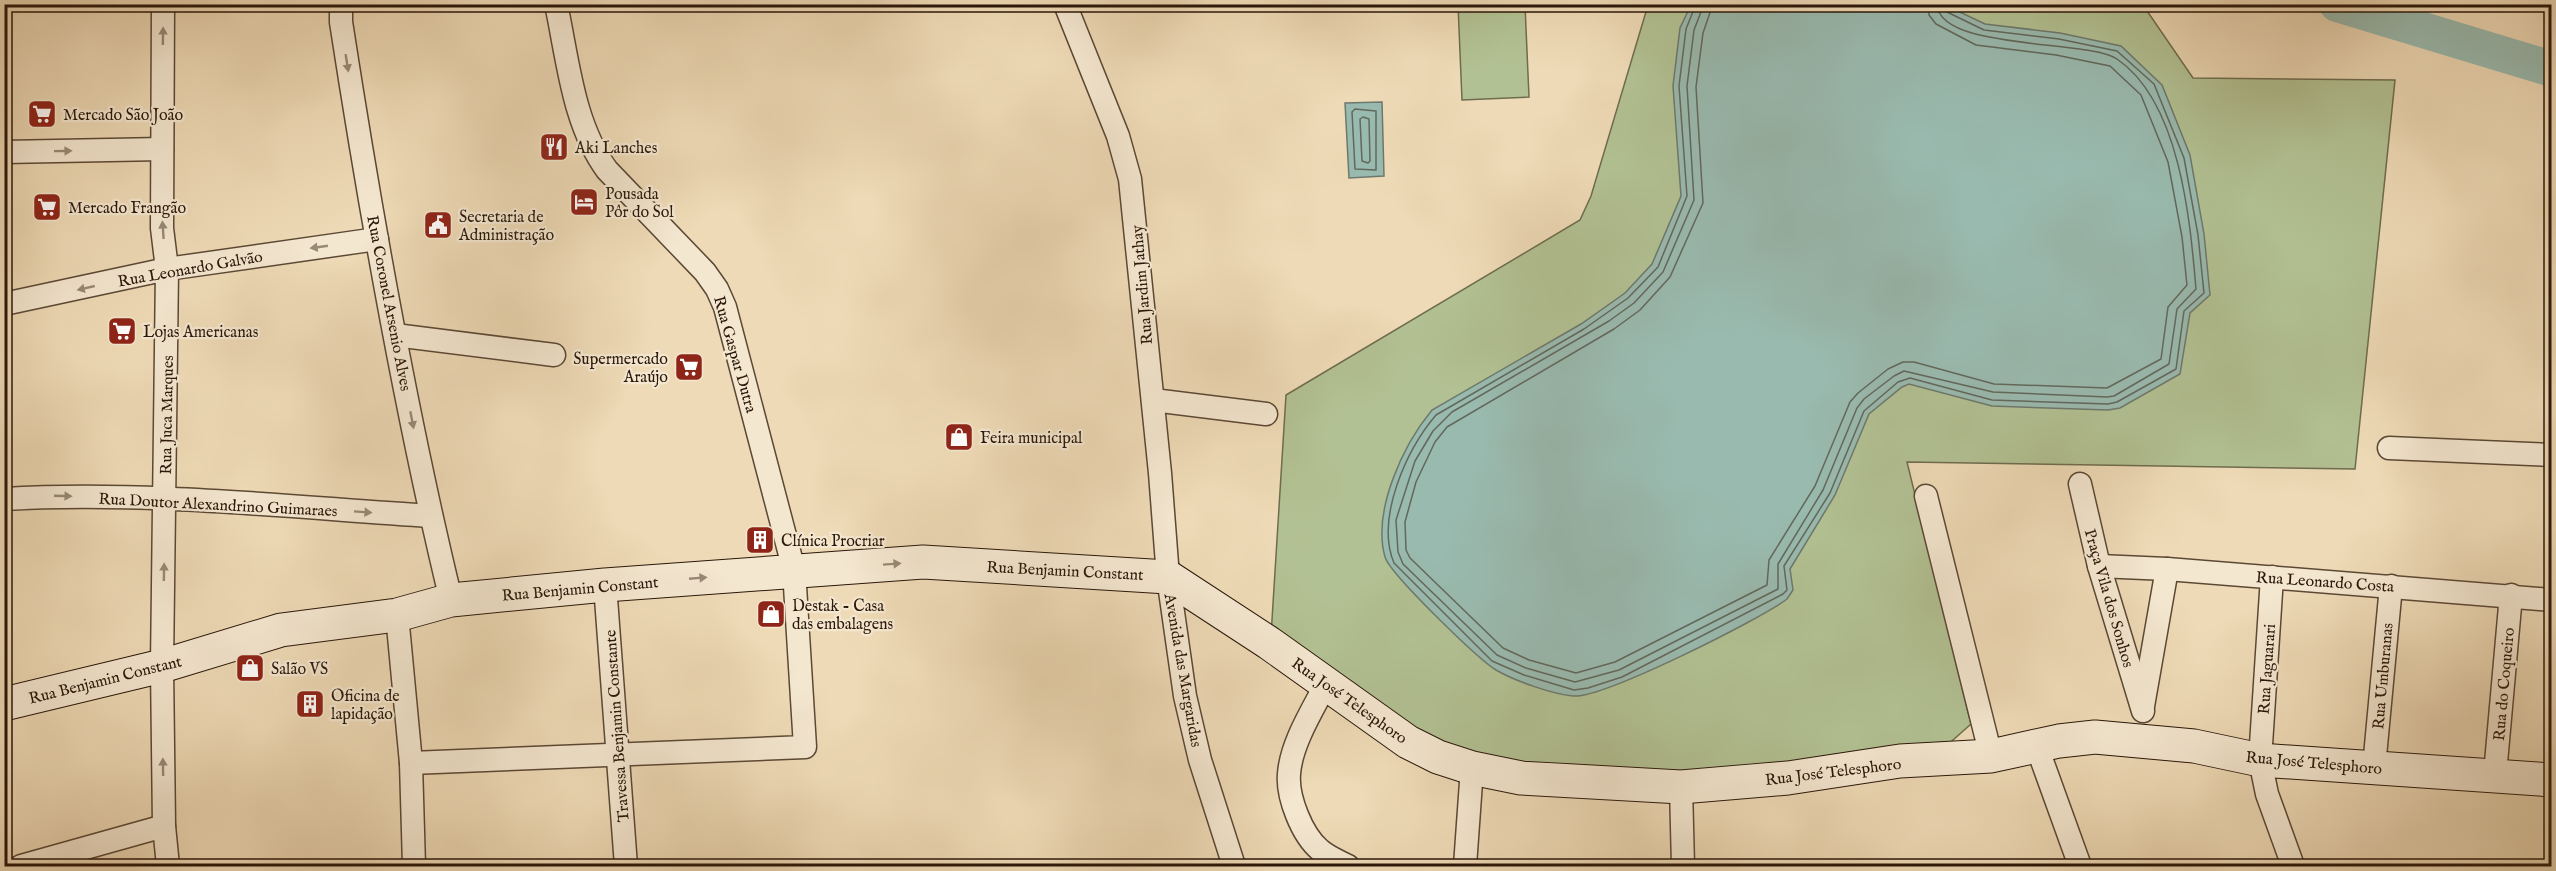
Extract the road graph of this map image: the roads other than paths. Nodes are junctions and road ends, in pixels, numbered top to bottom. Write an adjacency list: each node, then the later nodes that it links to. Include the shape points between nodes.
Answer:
1 (163, 4): 5 (street, Rua Juca Marques, one-way to 1)
2 (341, 4): 7 (street, Rua Coronel Arsenio Alves, one-way to 7)
3 (556, 4): 23 (street, Rua Gaspar Dutra, via 580,117 595,154 717,289)
4 (1065, 4): 12 (street, Rua Jardim Jathay, via 1118,136 1130,179)
5 (162, 149): 6 (street, one-way to 5); 8 (street, Rua Juca Marques, one-way to 5, via 162,228)
6 (4, 152)
7 (377, 239): 8 (street, Rua Leonardo Galvão, one-way to 8); 10 (street, Rua Coronel Arsenio Alves)
8 (167, 269): 9 (street, Rua Leonardo Galvão, one-way to 9); 19 (street, Rua Juca Marques)
9 (4, 304)
10 (395, 335): 11 (street); 20 (street, Rua Coronel Arsenio Alves, one-way to 20)
11 (554, 355)
12 (1153, 400): 13 (street); 24 (street, Rua Jardim Jathay)
13 (1266, 414)
14 (2389, 448): 15 (street)
15 (2552, 455)
16 (2080, 483): 21 (street, Praça Vila dos Sonhos)
17 (1926, 496): 38 (street)
18 (4, 499): 19 (street, Rua Doutor Alexandrino Guimaraes, one-way to 19)
19 (165, 499): 20 (street, Rua Doutor Alexandrino Guimaraes, one-way to 20); 32 (street, Rua Juca Marques, one-way to 19)
20 (431, 516): 29 (street, Rua Coronel Arsenio Alves)
21 (2099, 566): 22 (street, Rua Leonardo Costa); 35 (street, Praça Vila dos Sonhos)
22 (2167, 569): 25 (street, Rua Leonardo Costa); 35 (street, Praça Vila dos Sonhos)
23 (794, 570): 24 (street, Rua Benjamin Constant, one-way to 24, via 923,562); 26 (street, Rua Benjamin Constant, one-way to 23); 37 (street, Rua Gaspar Dutra, via 805,747)
24 (1168, 576): 33 (street, Rua José Telesphoro); 52 (street, Avenida das Margaridas, via 1185,696 1200,760)
25 (2272, 577): 27 (street, Rua Leonardo Costa); 39 (street, Rua Jaguarari)
26 (605, 585): 29 (street, Rua Benjamin Constant); 37 (street, Travessa Benjamin Constante)
27 (2391, 586): 28 (street, Rua Leonardo Costa); 41 (street, Rua Umburanas)
28 (2511, 595): 30 (street, Rua Leonardo Costa); 43 (street, Rua do Coqueiro)
29 (451, 600): 31 (street, Rua Benjamin Constant)
30 (2552, 600)
31 (397, 615): 32 (street, Rua Benjamin Constant, via 280,630); 40 (street)
32 (162, 666): 34 (street, Rua Benjamin Constant); 46 (street, Rua Juca Marques, one-way to 32)
33 (1326, 684): 42 (street, Rua José Telesphoro, via 1408,742); 53 (street, via 1292,759 1289,786 1311,840)
34 (4, 704)
35 (2142, 726): 36 (street, Rua José Telesphoro); 39 (street, Rua José Telesphoro, via 2194,746)
36 (2037, 747): 38 (street, Rua José Telesphoro); 47 (street)
37 (620, 753): 40 (street); 51 (street, Travessa Benjamin Constante)
38 (1991, 756): 45 (street, Rua José Telesphoro, via 1900,761)
39 (2260, 760): 41 (street, Rua José Telesphoro); 56 (street, Rua Jaguarari)
40 (411, 763): 50 (street)
41 (2374, 766): 43 (street, Rua José Telesphoro)
42 (1472, 768): 45 (street, Rua José Telesphoro, via 1521,778); 54 (street)
43 (2495, 774): 44 (street, Rua José Telesphoro)
44 (2552, 780)
45 (1682, 787): 55 (street)
46 (164, 826): 48 (street); 49 (street, Rua Juca Marques)
47 (2080, 866)
48 (21, 867)
49 (168, 867)
50 (414, 867)
51 (626, 867)
52 (1234, 867)
53 (1348, 867)
54 (1465, 867)
55 (1683, 867)
56 (2293, 867)

